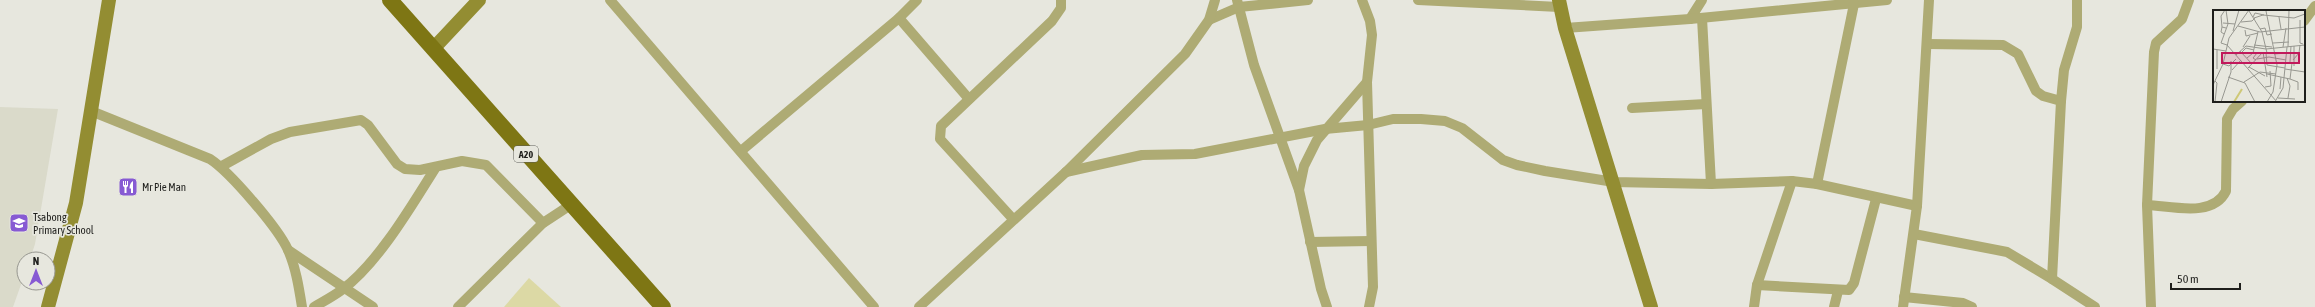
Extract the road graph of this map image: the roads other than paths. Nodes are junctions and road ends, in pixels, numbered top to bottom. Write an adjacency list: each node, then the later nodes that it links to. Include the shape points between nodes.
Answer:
1 (108, 0): 34 (street)
2 (390, 0): 27 (main road, A20)
3 (479, 0): 27 (street)
4 (610, 0): 38 (street)
5 (917, 0): 20 (street)
6 (1061, 0): 29 (street, via 1061,8 1052,21)
7 (1215, 0): 23 (street)
8 (1308, 0): 16 (street)
9 (1362, 0): 28 (street, via 1370,20 1372,35)
10 (1418, 0): 17 (street)
11 (1702, 0): 22 (street)
12 (1887, 0): 18 (street)
13 (1929, 0): 26 (street)
14 (2077, 0): 30 (street, via 2077,27 2064,70)
15 (2188, 0): 49 (street, via 2182,18 2156,43 2154,52)
16 (1238, 4): 23 (street); 37 (street, via 1254,65)
17 (1559, 4): 25 (street)
18 (1854, 4): 21 (street); 45 (street)
19 (2315, 6): 24 (street)
20 (900, 18): 29 (street); 38 (street)
21 (1702, 18): 22 (street); 32 (street)
22 (1690, 19): 25 (street)
23 (1209, 20): 41 (street, via 1185,54)
24 (2305, 20)
25 (1565, 28): 43 (street)
26 (1927, 44): 30 (street, via 2003,44 2018,54 2036,91 2043,96); 50 (street)
27 (433, 49): 48 (main road, A20)
28 (1367, 82): 35 (street); 36 (street)
29 (969, 99): 51 (street, via 941,126 940,139)
30 (2061, 101): 57 (street)
31 (2241, 102): 49 (street, via 2227,119 2226,191 2221,201 2204,208)
32 (1706, 104): 33 (street); 44 (street)
33 (1632, 108)
34 (91, 111): 39 (street); 63 (street, via 76,203)
35 (1368, 125): 36 (street); 43 (street, via 1393,119 1445,121 1462,128 1503,160 1517,165); 54 (street)
36 (1325, 129): 37 (street); 46 (street, via 1309,155)
37 (1278, 137): 41 (street, via 1195,154 1142,155); 46 (street)
38 (741, 152): 69 (street)
39 (222, 166): 40 (street, via 290,132 361,120 405,169); 56 (street, via 253,202)
40 (436, 167): 52 (street, via 462,161 486,165); 59 (street, via 400,224 371,261)
41 (1066, 172): 51 (street)
42 (1792, 181): 44 (street); 45 (street); 58 (street)
43 (1614, 182): 44 (street); 73 (street)
44 (1711, 184)
45 (1817, 184): 47 (street)
46 (1299, 190): 55 (street)
47 (1876, 199): 50 (street); 60 (street, via 1854,283 1848,290)
48 (572, 204): 52 (street); 68 (main road, A20)
49 (2147, 205): 77 (street)
50 (1917, 206): 53 (street)
51 (1013, 219): 70 (street)
52 (543, 223): 67 (street)
53 (1914, 234): 57 (street, via 2007,252); 61 (street)
54 (1371, 241): 55 (street); 72 (street, via 1373,288)
55 (1310, 242): 71 (street)
56 (288, 250): 59 (street); 64 (street)
57 (2052, 279): 62 (street)
58 (1757, 285): 60 (street); 74 (street)
59 (344, 288): 65 (street); 66 (street)
60 (1838, 290): 75 (street)
61 (1904, 302): 76 (street, via 1963,303)
62 (2091, 305)
63 (48, 307)
64 (302, 307)
65 (314, 307)
66 (373, 307)
67 (458, 307)
68 (663, 307)
69 (874, 307)
70 (919, 307)
71 (1327, 307)
72 (1369, 307)
73 (1651, 307)
74 (1754, 307)
75 (1834, 307)
76 (1972, 307)
77 (2151, 307)

